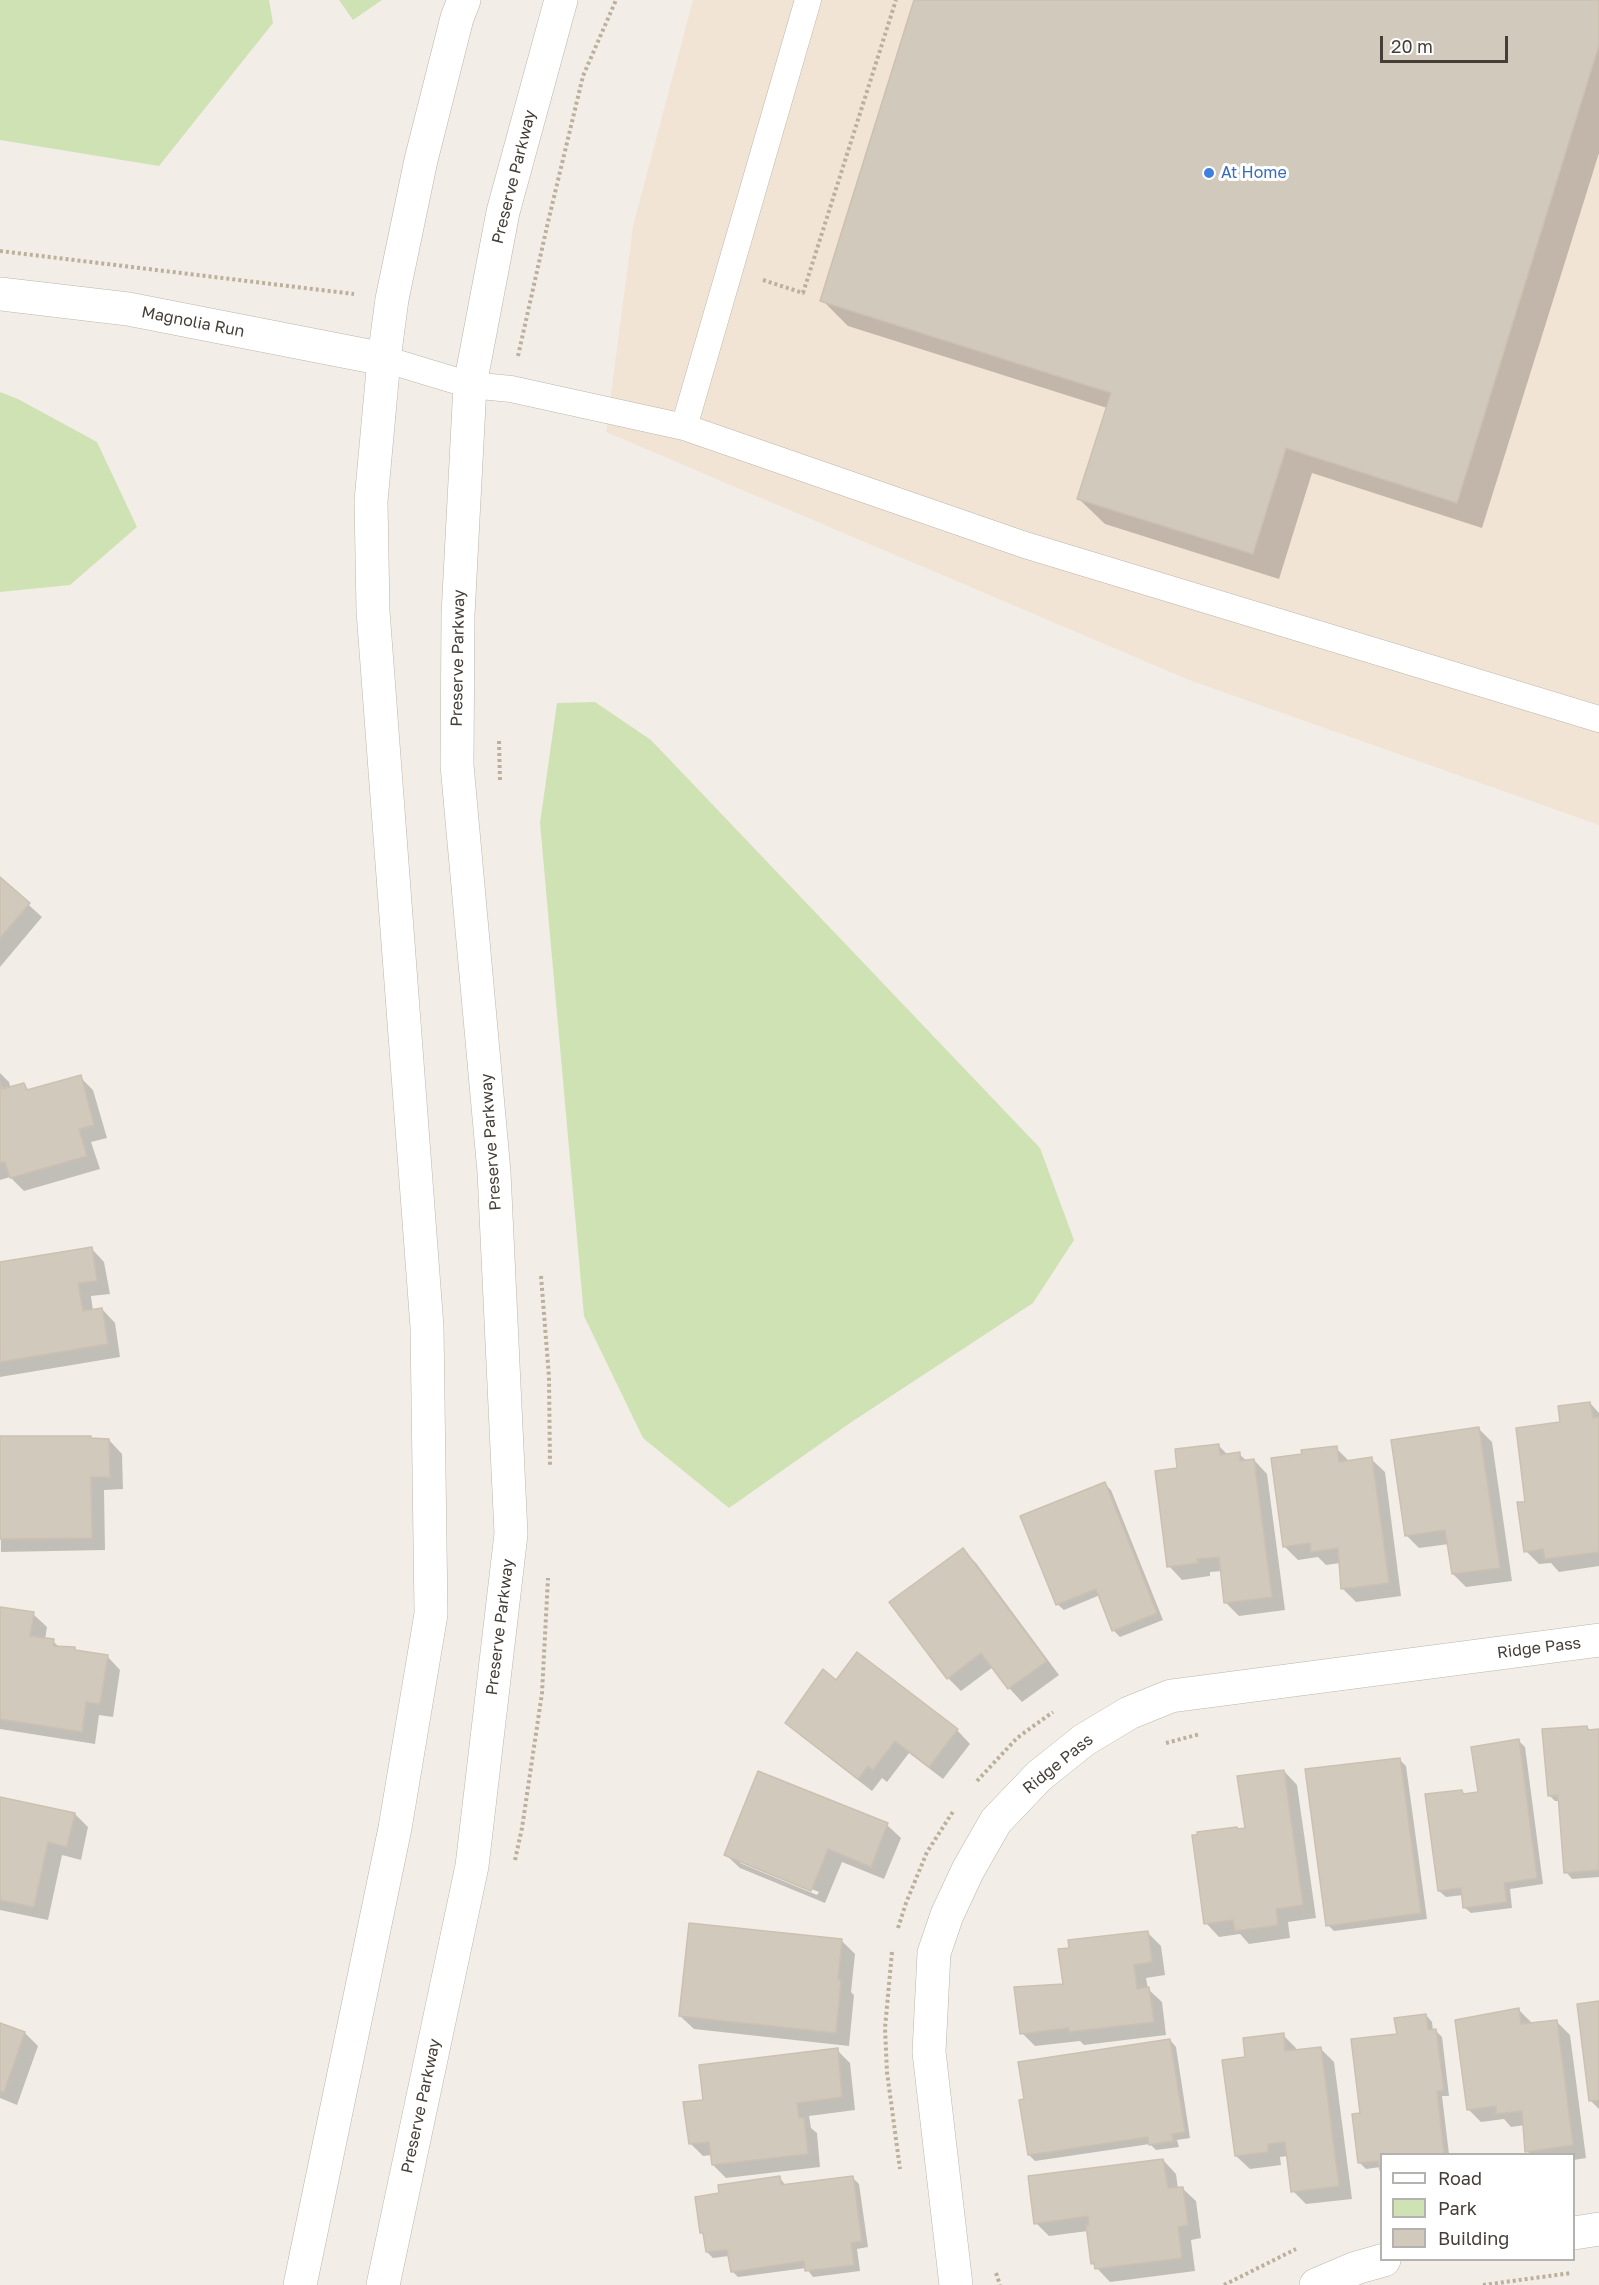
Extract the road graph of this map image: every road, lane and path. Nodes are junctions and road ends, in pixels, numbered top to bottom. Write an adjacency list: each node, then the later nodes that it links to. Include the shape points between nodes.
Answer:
1 (464, 0): 8 (street, via 421,160)
2 (561, 0): 10 (street, Preserve Parkway, via 503,212)
3 (808, 0): 6 (lane)
4 (896, 0): 6 (path, via 803,293)
5 (0, 251): 8 (path)
6 (730, 269): 11 (lane)
7 (0, 294): 9 (street, Magnolia Run, via 128,309)
8 (392, 299): 9 (street)
9 (384, 359): 10 (lane); 27 (street, via 371,501 372,610 427,1327 431,1614 395,1828)
10 (470, 386): 11 (lane, via 511,388); 28 (street, Preserve Parkway, via 458,602 457,765 494,1173 511,1534 472,1866)
11 (684, 427): 12 (lane, via 1025,545)
12 (1599, 719)
13 (1599, 1640): 29 (street, Ridge Pass, via 1171,1696 1129,1713 1084,1740 1039,1776 996,1821 946,1915 934,1953 929,2052)
14 (1058, 1709): 17 (path, via 1017,1738)
15 (1206, 1732): 16 (path)
16 (1159, 1745)
17 (972, 1786)
18 (957, 1805): 19 (path, via 927,1852)
19 (896, 1936)
20 (893, 1947): 21 (path, via 885,2028)
21 (902, 2178)
22 (1599, 2229): 23 (street)
23 (1575, 2233)
24 (1380, 2260): 31 (street)
25 (995, 2268): 30 (path)
26 (1576, 2273): 32 (path)
27 (300, 2285)
28 (383, 2285)
29 (956, 2285)
30 (1000, 2285)
31 (1316, 2285)
32 (1483, 2285)

